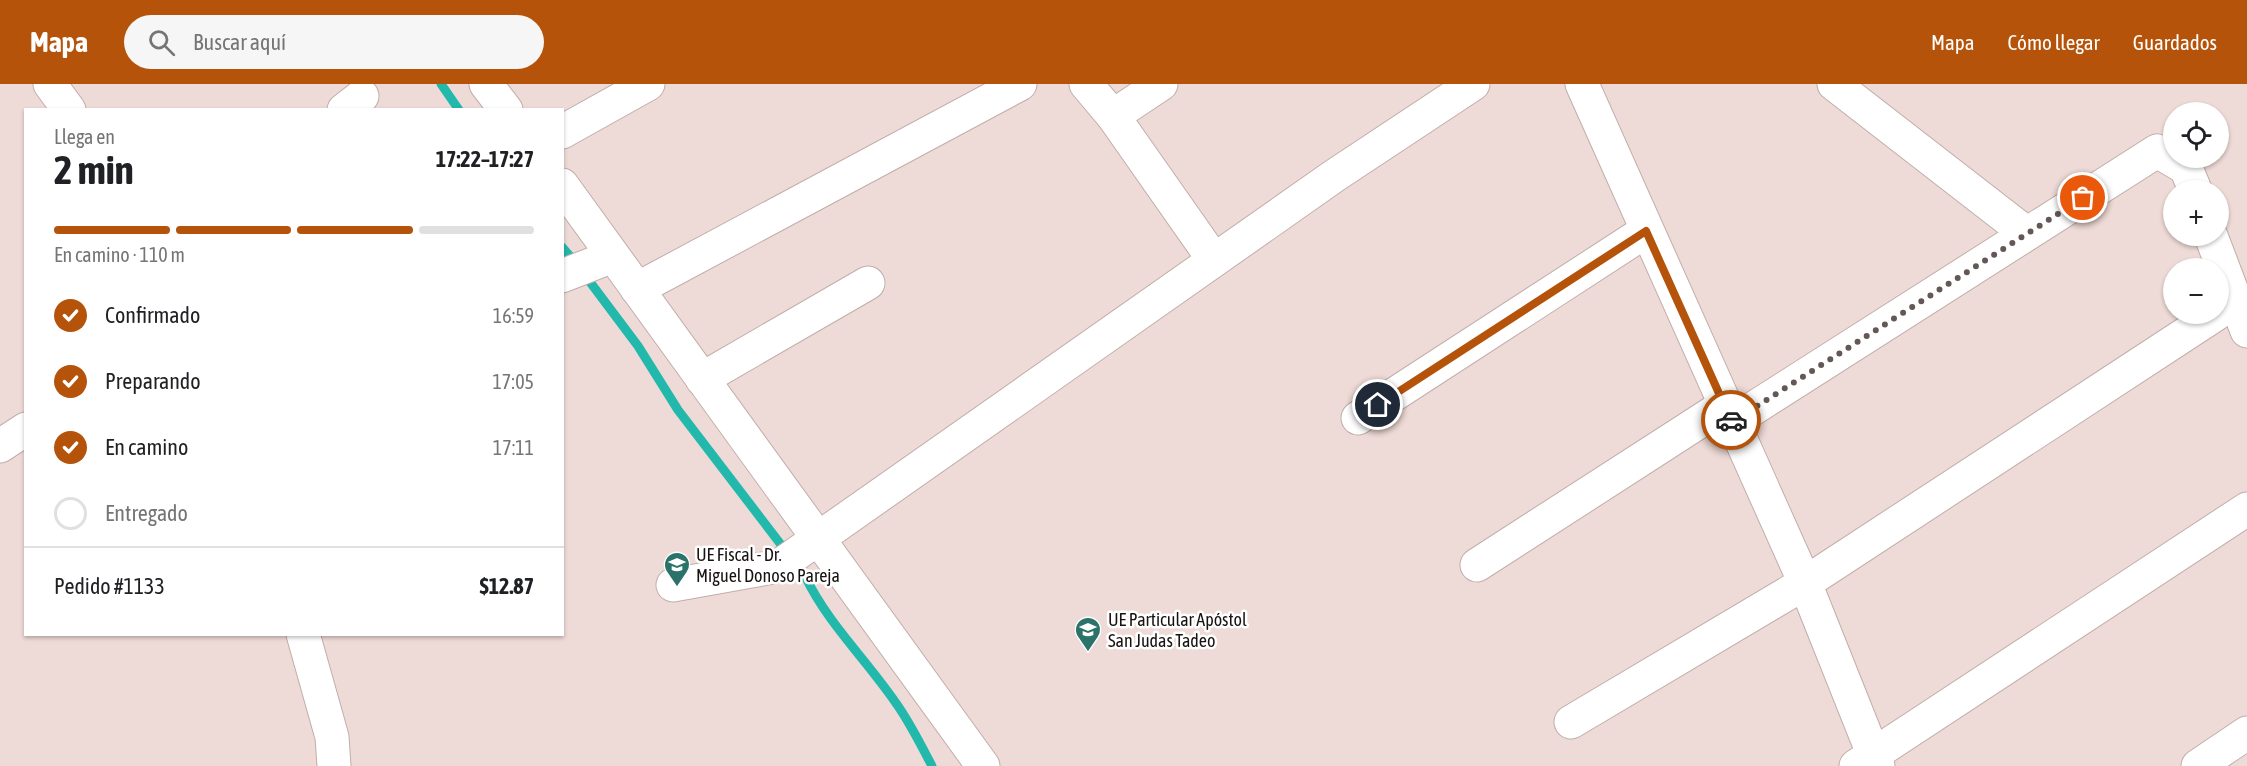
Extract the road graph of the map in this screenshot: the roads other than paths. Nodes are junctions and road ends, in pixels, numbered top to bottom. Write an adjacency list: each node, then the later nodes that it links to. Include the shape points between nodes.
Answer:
1 (50, 84): 10 (street)
2 (486, 84): 11 (street)
3 (648, 84): 13 (street)
4 (1020, 84): 22 (street)
5 (1086, 84): 12 (street)
6 (1161, 84): 12 (street)
7 (1473, 84): 19 (street)
8 (1582, 84): 16 (street)
9 (1834, 84): 17 (street)
10 (68, 108)
11 (504, 108)
12 (1113, 116): 19 (street)
13 (564, 131)
14 (2190, 180): 17 (street, via 2186,168 2157,151)
15 (564, 188): 18 (street)
16 (1646, 231): 25 (street); 26 (street)
17 (2026, 233): 25 (street)
18 (613, 256): 20 (street); 22 (street)
19 (1214, 260): 30 (street)
20 (564, 275)
21 (868, 283): 24 (street)
22 (636, 289): 24 (street)
23 (2213, 324): 32 (street)
24 (702, 379): 30 (street)
25 (1728, 413): 31 (street); 32 (street)
26 (1358, 418)
27 (24, 430): 28 (street)
28 (0, 446)
29 (2247, 509): 37 (street)
30 (817, 539): 33 (street, via 779,566); 39 (street)
31 (1477, 565)
32 (1805, 583): 35 (street); 37 (street)
33 (673, 585)
34 (304, 636): 38 (street, via 332,737)
35 (1570, 723)
36 (2247, 733): 40 (street)
37 (1869, 762)
38 (334, 766)
39 (983, 766)
40 (2198, 766)

